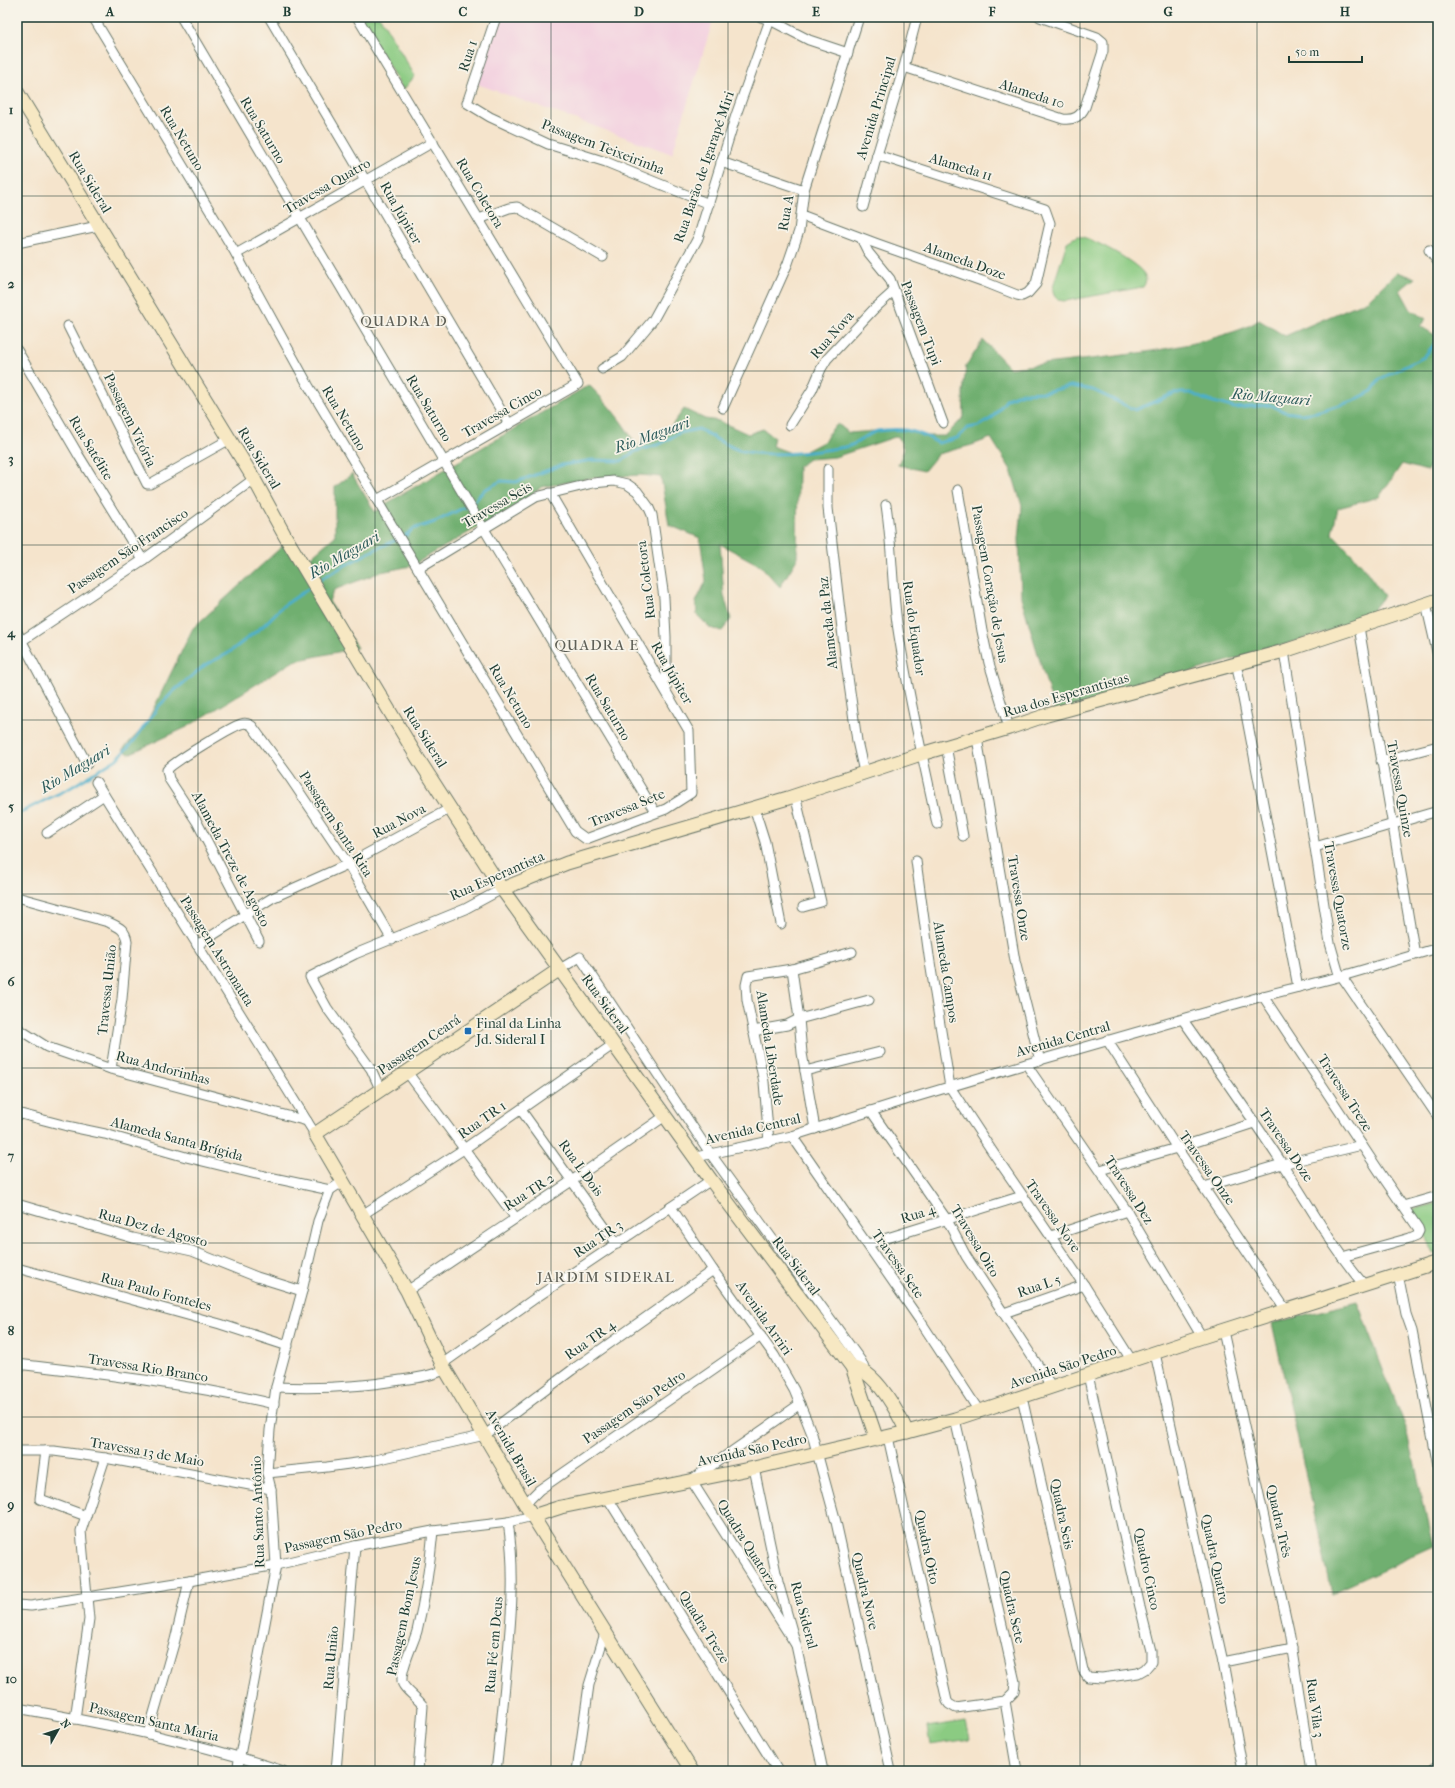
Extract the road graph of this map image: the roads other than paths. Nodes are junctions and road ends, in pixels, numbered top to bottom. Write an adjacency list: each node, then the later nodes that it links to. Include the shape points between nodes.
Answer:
1 (93, 17): 29 (street, Rua Netuno)
2 (181, 17): 23 (street, Rua Saturno)
3 (269, 17): 17 (street, Rua Júpiter)
4 (358, 17): 14 (street, Rua Coletora)
5 (496, 17): 13 (street, Rua 1)
6 (859, 17): 10 (street, Rua A)
7 (917, 17): 11 (street, Avenida Principal)
8 (1040, 17): 11 (street, Alameda 10, via 1097,37 1103,42 1103,51 1082,113 1073,119 1063,119)
9 (767, 18): 10 (street, via 809,40); 16 (street, Rua Barão de Igarapé Miri)
10 (848, 53): 18 (street, Rua A)
11 (904, 67): 15 (street, Avenida Principal)
12 (17, 92): 25 (main road, Rua Sideral)
13 (467, 103): 19 (street, Passagem Teixeirinha, via 490,117 548,144 606,162)
14 (433, 142): 17 (street, Travessa Quatro); 24 (street, Rua Coletora)
15 (876, 155): 20 (street, Alameda 11); 21 (street, Avenida Principal)
16 (721, 162): 18 (street); 19 (street, Rua Barão de Igarapé Miri)
17 (366, 180): 23 (street, Travessa Quatro); 39 (street, Rua Júpiter)
18 (804, 190): 22 (street, Rua A)
19 (709, 204): 35 (street, Rua Barão de Igarapé Miri, via 698,238 653,320 622,357)
20 (1038, 205): 26 (street, Alameda Doze, via 1045,209 1050,223 1036,284 1022,296)
21 (863, 207)
22 (801, 215): 26 (street, Alameda Doze); 37 (street, Rua A, via 788,263)
23 (300, 218): 29 (street, Travessa Quatro); 42 (street, Rua Saturno)
24 (479, 219): 30 (street, via 517,207); 36 (street, Rua Coletora)
25 (98, 226): 27 (street); 41 (main road, Rua Sideral)
26 (861, 238): 32 (street, Passagem Tupi, via 868,252 890,279)
27 (17, 243)
28 (1429, 250): 31 (street)
29 (236, 254): 47 (street, Rua Netuno, via 308,384)
30 (603, 256)
31 (1438, 262)
32 (893, 292): 38 (street, Passagem Tupi, via 915,344); 40 (street, Rua Nova, via 872,310 827,359 812,390)
33 (68, 326): 41 (street, Passagem Vitória, via 146,484)
34 (17, 350): 51 (street, Rua Satélite)
35 (602, 369)
36 (578, 384): 39 (street, Travessa Cinco)
37 (723, 408)
38 (943, 423)
39 (509, 424): 42 (street, Travessa Cinco)
40 (790, 425)
41 (230, 439): 44 (main road, Rua Sideral)
42 (444, 461): 47 (street, Travessa Cinco); 50 (street, Rua Saturno)
43 (828, 470): 69 (street, Alameda da Paz, via 828,508 846,663)
44 (254, 479): 51 (street, Passagem São Francisco); 74 (main road, Rua Sideral, via 285,536 417,757)
45 (958, 490): 62 (street, Passagem Coração de Jesus, via 982,631 991,671)
46 (550, 493): 49 (street, Travessa Seis, via 614,481 637,491); 50 (street, Travessa Seis, via 530,500); 60 (street, Rua Júpiter)
47 (377, 500): 52 (street, Rua Netuno)
48 (886, 505): 66 (street, Rua do Equador, via 897,621)
49 (652, 516): 60 (street, Rua Coletora, via 664,598)
50 (483, 528): 52 (street, Travessa Seis); 77 (street, Rua Saturno)
51 (142, 560): 56 (street, Passagem São Francisco)
52 (419, 568): 81 (street, Rua Netuno)
53 (1432, 602): 54 (main road, Rua dos Esperantistas); 58 (street)
54 (1359, 627): 57 (main road, Rua dos Esperantistas); 67 (street, Travessa Quinze)
55 (17, 632): 56 (street)
56 (20, 642): 68 (street)
57 (1284, 651): 62 (main road, Rua dos Esperantistas, via 1055,712); 84 (street, Travessa Quatorze)
58 (1438, 656)
59 (1238, 672): 101 (street)
60 (666, 690): 71 (street, Rua Júpiter, via 689,731)
61 (252, 726): 86 (street, Passagem Santa Rita); 90 (street, Alameda Treze de Agosto, via 241,724 167,770 169,779 216,858)
62 (1009, 728): 63 (main road, Rua dos Esperantistas)
63 (977, 738): 64 (main road, Rua dos Esperantistas); 111 (street, Travessa Onze, via 1015,961)
64 (946, 746): 66 (main road, Rua dos Esperantistas); 83 (street)
65 (1438, 746): 67 (street)
66 (921, 754): 69 (main road, Rua dos Esperantistas); 79 (street)
67 (1381, 761): 80 (street, Travessa Quinze)
68 (87, 764)
69 (864, 772): 73 (main road, Rua dos Esperantistas)
70 (96, 782): 72 (street, Passagem Astronauta)
71 (691, 793): 77 (street, Travessa Sete, via 666,809)
72 (104, 795): 82 (street); 94 (street, Passagem Astronauta)
73 (795, 795): 75 (main road, Rua dos Esperantistas); 89 (street, via 821,902)
74 (451, 808): 86 (street, Rua Nova); 87 (main road, Rua Sideral)
75 (754, 808): 78 (main road, Rua dos Esperantistas); 91 (street, via 765,842)
76 (1438, 811): 80 (street)
77 (655, 812): 81 (street, Travessa Sete, via 586,839)
78 (704, 823): 87 (main road, Rua Esperantista, via 568,863)
79 (937, 824)
80 (1391, 825): 84 (street); 97 (street, Travessa Quinze)
81 (575, 831)
82 (47, 833)
83 (963, 836)
84 (1315, 847): 100 (street, Travessa Quatorze, via 1330,943 1335,964)
85 (916, 861): 116 (street, Alameda Campos)
86 (348, 864): 90 (street, Rua Nova, via 272,898); 92 (street, Passagem Santa Rita)
87 (502, 889): 92 (street, Rua Esperantista, via 466,909); 98 (main road, Rua Sideral)
88 (17, 897): 113 (street, Travessa União, via 108,922 125,933 127,941 122,999)
89 (803, 907)
90 (245, 914): 93 (street, Alameda Treze de Agosto); 94 (street, Rua Nova)
91 (781, 924)
92 (392, 940): 117 (street, Rua Esperantista, via 354,954 310,976 327,1008 371,1069)
93 (259, 941)
94 (197, 945): 123 (street, Passagem Astronauta)
95 (1438, 948): 97 (street, Avenida Central)
96 (852, 952): 99 (street)
97 (1415, 955): 100 (street, Avenida Central)
98 (560, 969): 109 (main road, Rua Sideral); 115 (main road, Passagem Ceará); 132 (street, via 580,957)
99 (792, 969): 104 (street); 107 (street, Alameda Liberdade, via 748,976 746,979)
100 (1342, 976): 101 (street, Avenida Central); 122 (street, Travessa Quatorze)
101 (1298, 987): 102 (street, Avenida Central)
102 (1263, 996): 105 (street, Avenida Central); 129 (street, Travessa Treze)
103 (869, 1000): 104 (street)
104 (799, 1019): 107 (street, via 787,1025); 114 (street)
105 (1183, 1020): 108 (street, Avenida Central); 124 (street, Travessa Doze)
106 (17, 1029): 113 (street, Rua Andorinhas, via 47,1047)
107 (753, 1031): 128 (street, Alameda Liberdade, via 764,1082)
108 (1107, 1040): 111 (street, Avenida Central); 130 (street, Travessa Onze)
109 (614, 1044): 118 (street, Rua TR 1); 121 (main road, Rua Sideral)
110 (880, 1052): 114 (street)
111 (1040, 1061): 112 (street, Avenida Central)
112 (1026, 1064): 116 (street, Avenida Central); 135 (street, Travessa Dez)
113 (111, 1069): 123 (street, Rua Andorinhas)
114 (805, 1071): 125 (street)
115 (407, 1072): 117 (main road, Passagem Ceará); 131 (street)
116 (950, 1087): 119 (street, Avenida Central); 141 (street, Travessa Nove)
117 (381, 1091): 126 (main road, Passagem Ceará)
118 (521, 1110): 131 (street, Rua TR 1); 136 (street, Rua L Dois)
119 (871, 1111): 125 (street, Avenida Central); 149 (street, Travessa Oito)
120 (17, 1113): 140 (street, Alameda Santa Brígida, via 186,1157)
121 (665, 1116): 133 (main road, Rua Sideral); 136 (street, Rua TR 2)
122 (1438, 1117)
123 (307, 1122): 126 (street, Passagem Astronauta)
124 (1254, 1123): 130 (street); 134 (street, Travessa Doze)
125 (815, 1129): 127 (street, Avenida Central)
126 (315, 1134): 138 (main road, Avenida Brasil)
127 (792, 1136): 128 (street, Avenida Central); 152 (street, Travessa Sete)
128 (769, 1142): 132 (street, Avenida Central)
129 (1362, 1145): 134 (street); 144 (street, Travessa Treze)
130 (1177, 1148): 135 (street); 139 (street, Travessa Onze)
131 (464, 1149): 147 (street, Rua TR 1); 148 (street)
132 (710, 1153): 133 (street, Avenida Central); 173 (street, via 861,1361)
133 (696, 1157): 137 (main road, Rua Sideral)
134 (1282, 1164): 139 (street); 153 (street, Travessa Doze)
135 (1100, 1170): 146 (street, Travessa Dez)
136 (573, 1180): 148 (street, Rua TR 2); 151 (street, Rua L Dois)
137 (711, 1180): 145 (street, Rua TR 3); 172 (main road, Rua Sideral)
138 (342, 1182): 140 (street); 147 (main road, Avenida Brasil)
139 (1204, 1187): 162 (street, Travessa Onze)
140 (330, 1190): 160 (street, Rua Santo Antônio, via 318,1221)
141 (1022, 1196): 149 (street, Rua 4); 150 (street, Travessa Nove)
142 (1438, 1196): 144 (street)
143 (17, 1204): 160 (street, Rua Dez de Agosto, via 133,1238 192,1251)
144 (1403, 1206): 153 (street, Travessa Treze, via 1418,1228 1417,1235)
145 (671, 1207): 151 (street, Rua TR 3); 156 (street, Avenida Arriri)
146 (1127, 1211): 150 (street); 166 (street, Travessa Dez)
147 (362, 1215): 161 (main road, Avenida Brasil)
148 (515, 1218): 161 (street, Rua TR 2)
149 (947, 1220): 152 (street, Rua 4); 163 (street, Travessa Oito, via 966,1256)
150 (1051, 1236): 158 (street, Travessa Nove)
151 (617, 1244): 171 (street, Rua TR 3, via 534,1299)
152 (868, 1244): 180 (street, Travessa Sete)
153 (1342, 1257): 159 (street, Travessa Doze)
154 (1438, 1262): 157 (main road, Avenida São Pedro)
155 (17, 1268): 167 (street, Rua Paulo Fonteles, via 220,1324)
156 (713, 1270): 165 (street, Avenida Arriri); 183 (street, Rua TR 4)
157 (1398, 1274): 159 (main road, Avenida São Pedro); 189 (street, via 1412,1331)
158 (1084, 1286): 163 (street, Rua L 5); 169 (street, Travessa Nove)
159 (1365, 1286): 162 (main road, Avenida São Pedro)
160 (302, 1291): 167 (street, Rua Santo Antônio)
161 (407, 1291): 171 (main road, Avenida Brasil)
162 (1286, 1310): 164 (main road, Avenida São Pedro)
163 (1004, 1313): 176 (street, Travessa Oito)
164 (1223, 1331): 166 (main road, Avenida São Pedro); 208 (street, Quadra Três)
165 (761, 1336): 179 (street, Avenida Arriri); 195 (street, Passagem São Pedro, via 539,1490)
166 (1202, 1337): 168 (main road, Avenida São Pedro)
167 (288, 1346): 175 (street, Rua Santo Antônio)
168 (1155, 1353): 169 (main road, Avenida São Pedro); 209 (street, Quadra Quatro)
169 (1132, 1361): 174 (main road, Avenida São Pedro)
170 (17, 1364): 178 (street, Travessa Rio Branco, via 116,1375)
171 (444, 1367): 175 (street, via 430,1376 376,1384 313,1388); 183 (main road, Avenida Brasil)
172 (852, 1367): 173 (main road, Rua Sideral); 184 (main road, Rua Sideral)
173 (866, 1373): 182 (main road, Rua Sideral, via 891,1401)
174 (1088, 1375): 176 (main road, Avenida São Pedro); 206 (street, Quadro Cinco, via 1151,1651 1151,1662 1138,1673 1102,1678 1088,1677 1083,1670)
175 (276, 1387): 178 (street, Rua Santo Antônio)
176 (1052, 1387): 177 (main road, Avenida São Pedro)
177 (1022, 1397): 180 (main road, Avenida São Pedro); 206 (street, Quadra Seis)
178 (274, 1404): 191 (street, Rua Santo Antônio)
179 (800, 1404): 187 (street, Avenida Arriri); 192 (street, Avenida São Pedro)
180 (979, 1411): 181 (main road, Avenida São Pedro)
181 (955, 1419): 182 (main road, Avenida São Pedro); 210 (street, Quadra Sete, via 1014,1682 1014,1692)
182 (907, 1432): 184 (main road, Avenida São Pedro)
183 (485, 1435): 191 (street, via 371,1461); 195 (main road, Avenida Brasil)
184 (883, 1439): 187 (main road, Avenida São Pedro); 210 (street, Quadra Oito, via 947,1701 956,1708)
185 (17, 1451): 186 (street, Travessa 13 de Maio)
186 (46, 1451): 188 (street, Travessa 13 de Maio); 196 (street, via 40,1499)
187 (817, 1453): 190 (main road, Avenida São Pedro); 225 (street, Quadra Nove, via 836,1522)
188 (105, 1458): 193 (street, Travessa 13 de Maio); 196 (street)
189 (1438, 1466)
190 (754, 1468): 192 (main road, Avenida São Pedro); 207 (street, Rua Sideral, via 778,1582)
191 (267, 1473): 193 (street, Rua Santo Antônio)
192 (691, 1480): 194 (main road, Avenida São Pedro); 207 (street, Quadra Quatorze)
193 (271, 1489): 201 (street, Rua Santo Antônio)
194 (607, 1497): 197 (main road, Avenida São Pedro); 223 (street, Quadra Treze)
195 (525, 1504): 197 (main road, Avenida Brasil)
196 (86, 1516): 203 (street, via 81,1532)
197 (533, 1516): 198 (street, Passagem São Pedro); 205 (main road, Avenida Brasil)
198 (508, 1522): 199 (street, Passagem São Pedro); 220 (street, Rua Fé em Deus, via 513,1584 510,1643)
199 (433, 1531): 200 (street, Passagem São Pedro); 219 (street, Passagem Bom Jesus, via 429,1571 417,1632 402,1682 423,1706)
200 (355, 1546): 201 (street, Passagem São Pedro); 218 (street, Rua União)
201 (276, 1565): 202 (street, Passagem São Pedro); 214 (street, Rua Santo Antônio)
202 (189, 1581): 203 (street, Passagem São Pedro); 213 (street)
203 (88, 1597): 204 (street, Passagem São Pedro, via 30,1606); 212 (street, via 89,1618)
204 (17, 1605)
205 (605, 1633): 221 (street, via 589,1685); 222 (main road, Avenida Brasil)
206 (1075, 1637)
207 (796, 1645): 224 (street, Rua Sideral)
208 (1292, 1648): 209 (street); 228 (street, Rua Vila 3)
209 (1223, 1662): 227 (street, Quadra Quatro)
210 (1005, 1701): 226 (street)
211 (17, 1708): 212 (street, Passagem Santa Maria)
212 (75, 1718): 213 (street, Passagem Santa Maria)
213 (148, 1734): 214 (street, Passagem Santa Maria)
214 (238, 1756): 216 (street, Rua Santo Antônio); 217 (street, Passagem Santa Maria)
215 (1438, 1766): 229 (street)
216 (237, 1771)
217 (284, 1771)
218 (336, 1771)
219 (418, 1771)
220 (496, 1771)
221 (577, 1771)
222 (692, 1771)
223 (778, 1771)
224 (823, 1771)
225 (891, 1771)
226 (1017, 1771)
227 (1243, 1771)
228 (1310, 1771)
229 (1431, 1771)

